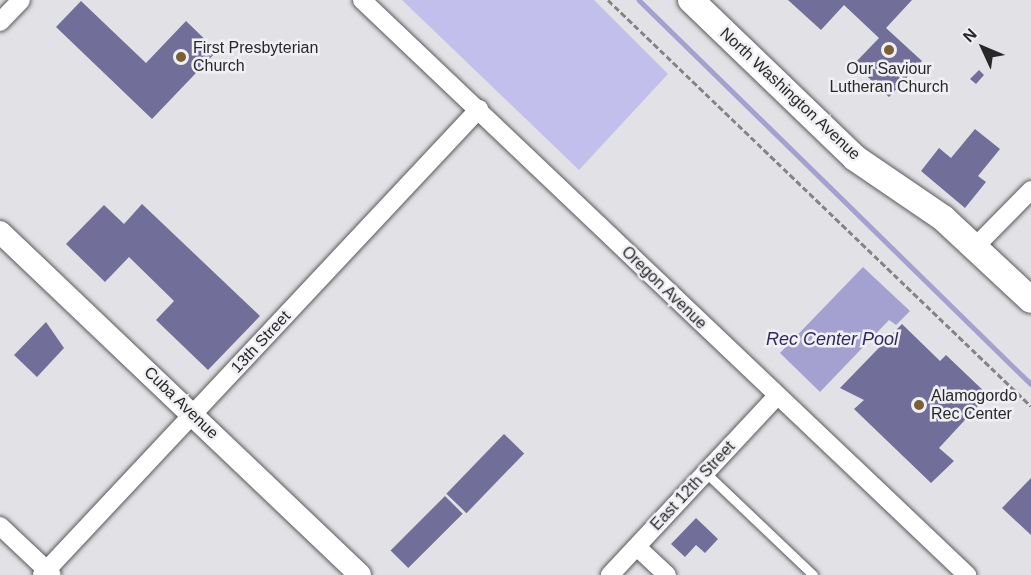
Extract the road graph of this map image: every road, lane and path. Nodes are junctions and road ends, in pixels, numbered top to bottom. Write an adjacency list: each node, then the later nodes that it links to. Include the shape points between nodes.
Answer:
1 (21, 0): 5 (street)
2 (362, 0): 6 (street, Oregon Avenue)
3 (608, 0): 12 (path)
4 (691, 0): 9 (main road, North Washington Avenue, via 855,158 943,218)
5 (0, 22)
6 (479, 109): 11 (street, Oregon Avenue); 13 (street, 13th Street)
7 (1031, 190): 9 (street)
8 (0, 232): 13 (street, Cuba Avenue)
9 (975, 247): 10 (main road, North Washington Avenue)
10 (1031, 300)
11 (776, 397): 14 (street, East 12th Street); 22 (street, Oregon Avenue)
12 (1031, 405)
13 (193, 414): 17 (street, 13th Street); 18 (street, Cuba Avenue)
14 (706, 472): 16 (street, East 12th Street); 21 (lane)
15 (0, 526): 17 (street)
16 (637, 546): 19 (street, East 12th Street); 20 (street)
17 (47, 573)
18 (360, 575)
19 (610, 575)
20 (667, 575)
21 (813, 575)
22 (967, 575)

